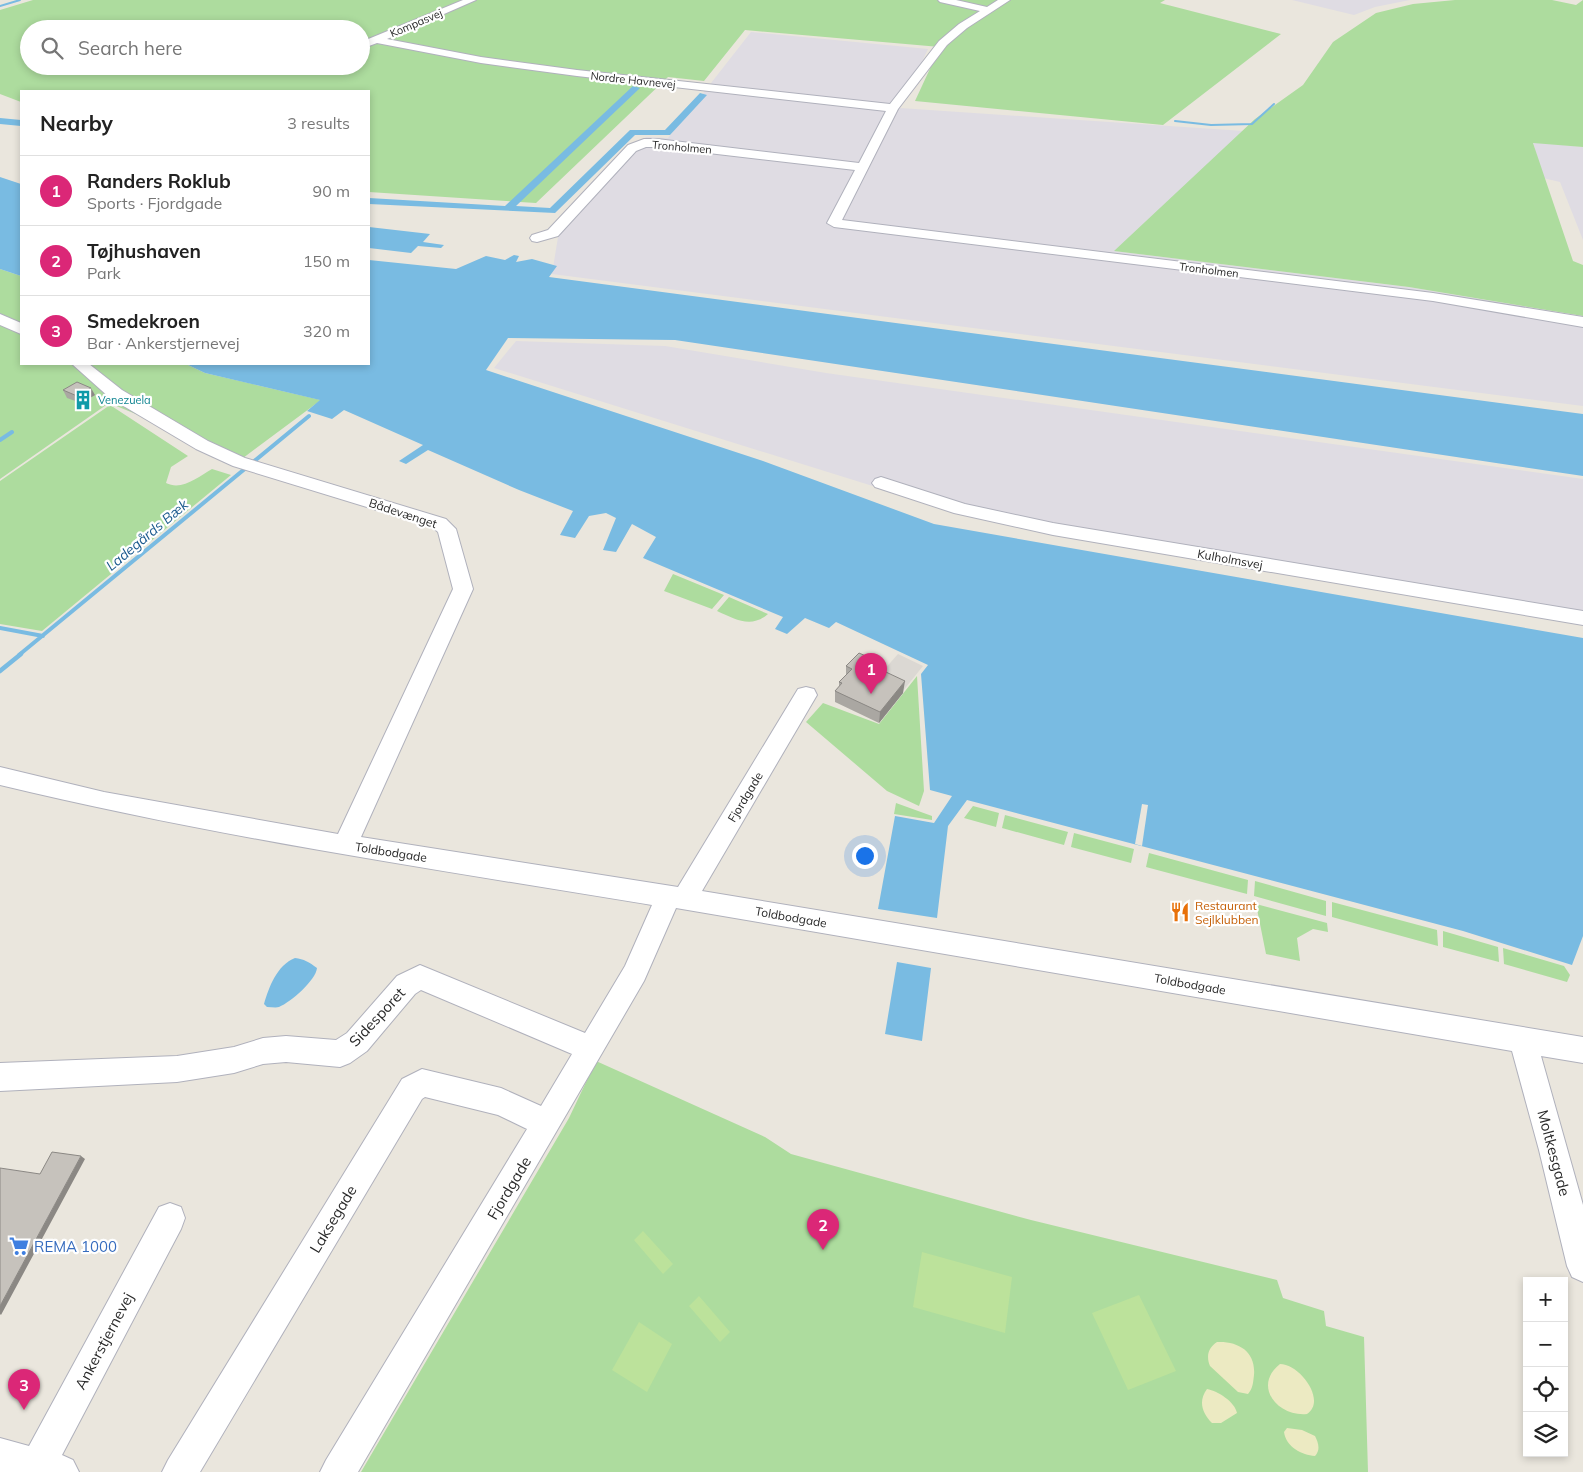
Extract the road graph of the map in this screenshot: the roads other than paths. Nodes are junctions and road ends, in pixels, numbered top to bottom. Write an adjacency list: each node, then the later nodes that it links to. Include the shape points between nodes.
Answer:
1 (471, 0): 5 (street, Kompasvej)
2 (943, 0): 4 (street)
3 (1005, 0): 4 (street)
4 (988, 10): 7 (street, via 943,43)
5 (376, 40): 6 (street, Kompasvej); 7 (street, Nordre Havnevej, via 577,74)
6 (370, 42)
7 (893, 108): 8 (street)
8 (864, 167): 9 (street, Tronholmen, via 644,144 632,148 553,233); 11 (street, Tronholmen, via 834,224 1433,297)
9 (537, 238)
10 (0, 320): 12 (street)
11 (1583, 322)
12 (20, 329)
13 (81, 365): 18 (street, Bådevænget, via 116,394 202,445 247,465 439,523 446,529 463,589)
14 (881, 483): 15 (street, Kulholmsvej, via 961,509 1053,529)
15 (1583, 618)
16 (806, 695): 19 (street, Fjordgade)
17 (0, 776): 18 (street, Toldbodgade, via 104,801)
18 (345, 845): 19 (street, Toldbodgade)
19 (676, 898): 20 (street, Toldbodgade); 21 (street, Fjordgade)
20 (1523, 1041): 22 (street, Toldbodgade); 26 (street, Moltkesgade)
21 (591, 1049): 23 (street, Sidesporet, via 420,977 406,985 357,1042 340,1054 286,1048 177,1068); 24 (street, Fjordgade)
22 (1583, 1050)
23 (0, 1077)
24 (548, 1124): 29 (street, Laksegade, via 501,1102 422,1083 412,1089); 30 (street, Fjordgade)
25 (170, 1218): 28 (street, Ankerstjernevej)
26 (1583, 1266)
27 (0, 1455): 28 (street)
28 (50, 1468)
29 (180, 1472)
30 (338, 1472)

